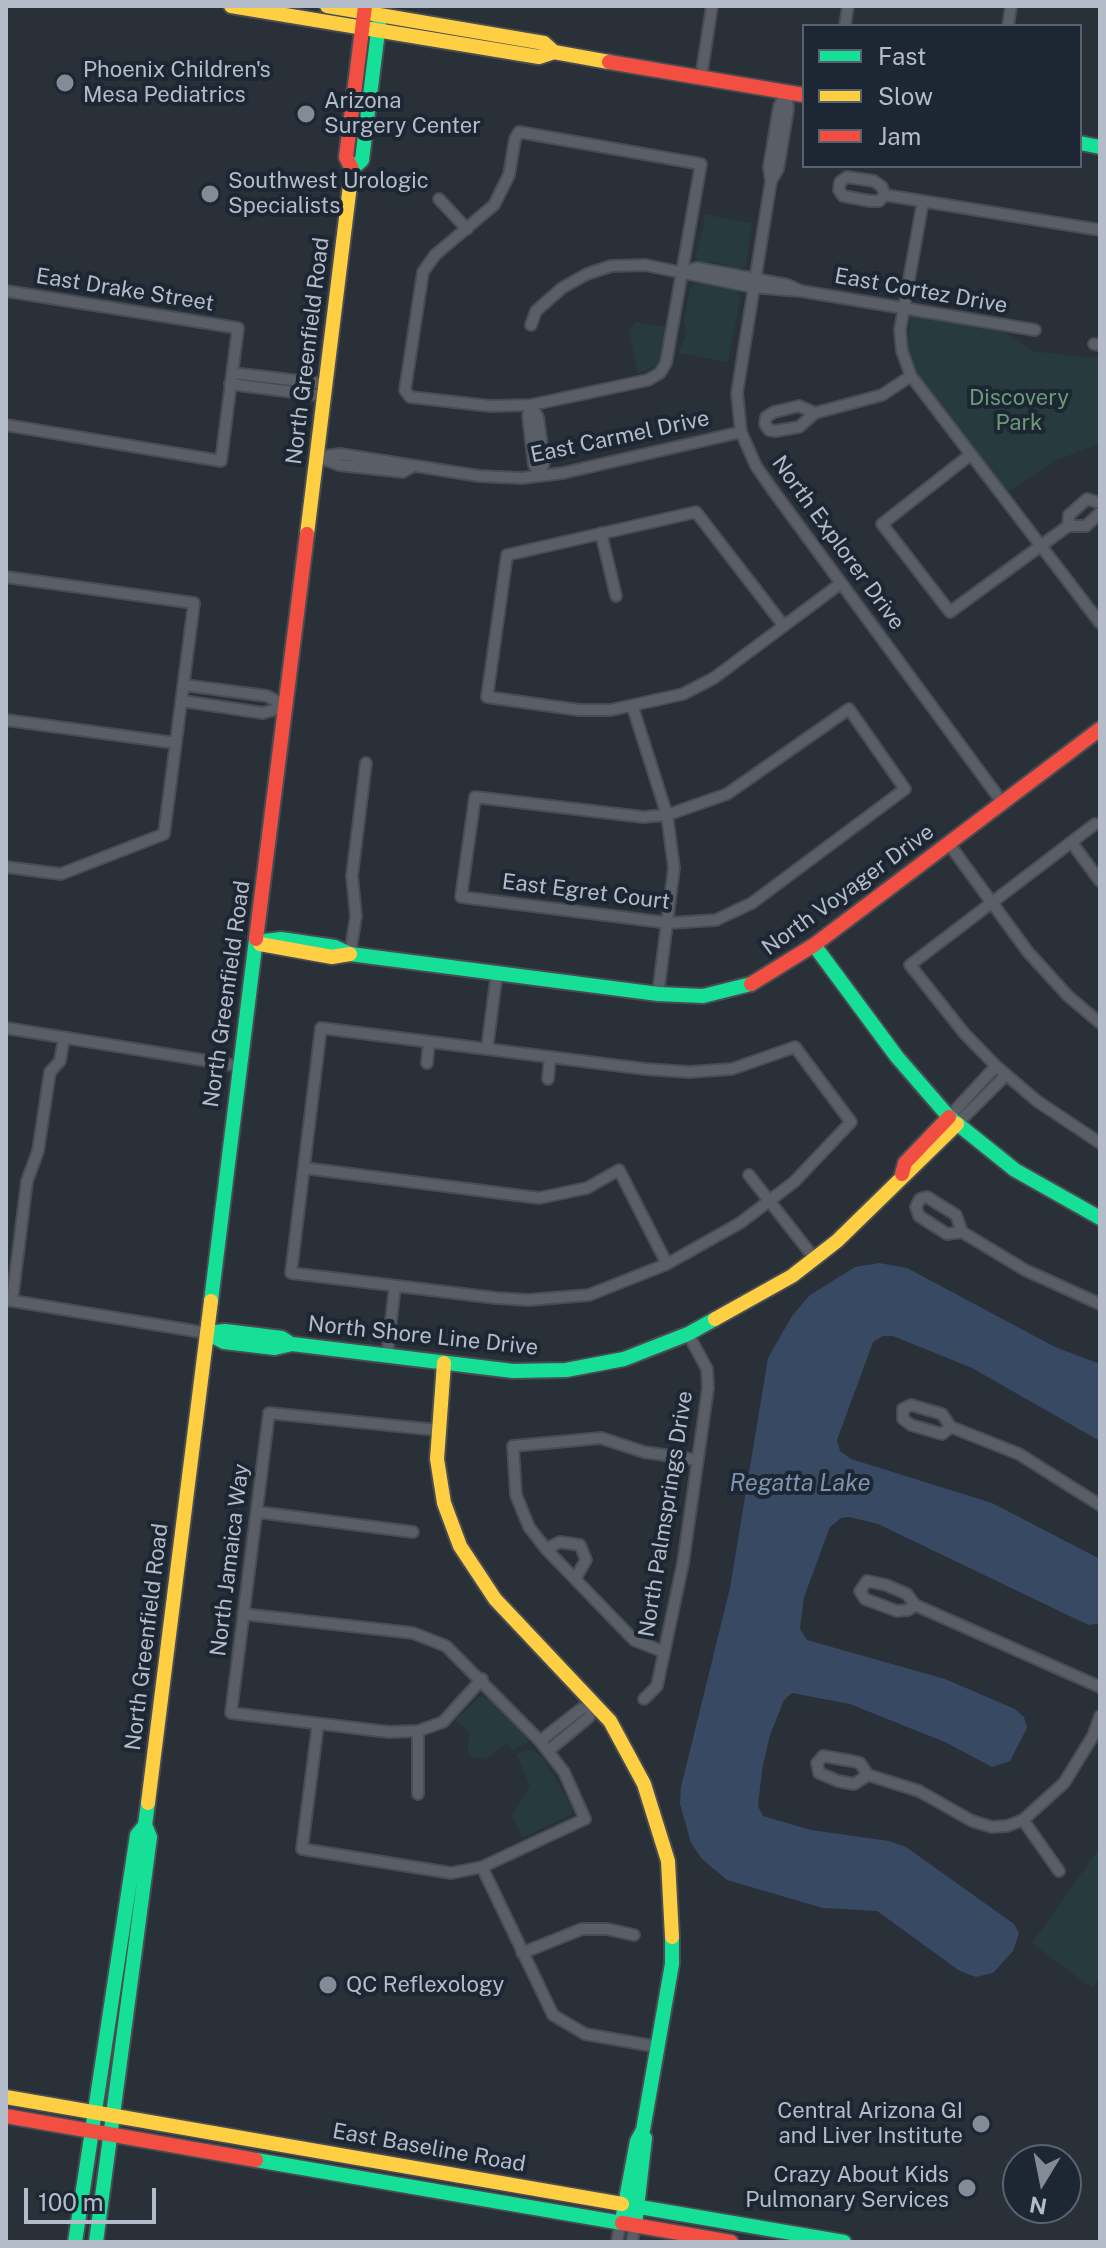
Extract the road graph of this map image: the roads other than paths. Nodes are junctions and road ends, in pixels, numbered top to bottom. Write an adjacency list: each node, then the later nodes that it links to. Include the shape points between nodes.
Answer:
1 (231, 6): 4 (main road)
2 (327, 6): 4 (main road)
3 (712, 6): 6 (street)
4 (363, 17): 5 (main road); 9 (main road, North Greenfield Road, via 346,157)
5 (380, 19): 6 (main road, via 544,43 554,52); 9 (main road, North Greenfield Road, via 362,160)
6 (701, 77): 7 (main road)
7 (786, 92): 8 (main road); 16 (street, North Explorer Drive, via 781,155 771,181)
8 (802, 95)
9 (352, 169): 23 (main road, North Greenfield Road)
10 (885, 195): 12 (street)
11 (439, 199): 13 (street)
12 (923, 201): 14 (street); 18 (street)
13 (467, 229): 15 (street, via 501,195 519,132 701,164); 24 (street, via 435,255 420,281 406,394 490,406)
14 (1100, 230)
15 (684, 271): 16 (street, East Cortez Drive, via 697,278); 19 (street, East Cortez Drive, via 634,264 600,269 549,299); 24 (street, via 660,373)
16 (752, 283): 18 (street, East Cortez Drive); 27 (street, North Explorer Drive, via 737,393)
17 (6, 291): 22 (street, East Drake Street, via 238,328)
18 (904, 309): 20 (street, East Cortez Drive); 21 (street, via 902,351)
19 (531, 325)
20 (1035, 330)
21 (911, 376): 25 (street, via 882,395); 28 (street)
22 (231, 379): 23 (street); 26 (street, via 221,461)
23 (325, 390): 29 (main road, North Greenfield Road)
24 (531, 405): 30 (street, via 528,416)
25 (815, 413)
26 (6, 425)
27 (741, 432): 30 (street, East Carmel Drive); 37 (street, North Explorer Drive, via 756,466)
28 (970, 455): 35 (street); 35 (street, via 882,524 950,612)
29 (318, 457): 30 (street, East Carmel Drive, via 339,465 403,472 412,467 501,478); 43 (main road, North Greenfield Road)
30 (540, 476)
31 (1100, 503): 33 (street, via 1087,499 1069,515)
32 (1100, 513): 33 (street, via 1086,526)
33 (1068, 526): 35 (street)
34 (601, 533): 38 (street); 40 (street, via 696,512); 44 (street, via 507,555 487,697 579,710)
35 (1041, 546): 39 (street)
36 (6, 577): 41 (street, via 194,603)
37 (840, 584): 40 (street); 49 (street, North Explorer Drive)
38 (616, 596)
39 (1100, 623)
40 (784, 626): 44 (street, via 714,678 683,694)
41 (184, 685): 42 (street); 43 (street, via 267,696)
42 (182, 701): 43 (street, via 263,713); 47 (street)
43 (287, 706): 58 (main road, North Greenfield Road)
44 (633, 708): 50 (street)
45 (6, 720): 47 (street)
46 (1100, 729): 49 (main road, North Voyager Drive)
47 (176, 743): 54 (street, via 164,834 61,874)
48 (366, 763): 60 (street, via 352,876 356,916)
49 (1002, 802): 53 (main road, North Voyager Drive)
50 (667, 815): 57 (street, via 674,868); 57 (street, East Egret Court, via 629,816 475,797 461,897); 57 (street, East Egret Court, via 727,794 849,709 905,789 752,903 716,920)
51 (1095, 824): 52 (street)
52 (1072, 843): 55 (street); 56 (street)
53 (949, 844): 56 (street); 59 (main road, North Voyager Drive)
54 (6, 867)
55 (1100, 881)
56 (992, 902): 63 (street, via 1028,952); 71 (street, via 910,965)
57 (669, 923): 62 (street)
58 (256, 942): 60 (main road, North Voyager Drive, via 332,957); 70 (main road, North Greenfield Road)
59 (814, 945): 62 (main road, North Voyager Drive, via 760,981 734,990 703,996); 74 (main road, via 897,1057)
60 (350, 954): 61 (main road, North Voyager Drive)
61 (497, 972): 62 (main road, North Voyager Drive); 67 (street)
62 (658, 994)
63 (1100, 1023)
64 (6, 1028): 65 (street)
65 (64, 1038): 70 (street); 84 (street, via 60,1061 50,1072 38,1151 27,1181)
66 (429, 1042): 67 (street); 69 (street); 76 (street, via 321,1028)
67 (487, 1049): 68 (street)
68 (550, 1057): 73 (street); 78 (street, via 689,1072 732,1069 795,1047 851,1122)
69 (427, 1063)
70 (239, 1066): 86 (main road, North Greenfield Road)
71 (996, 1066): 72 (street); 74 (street)
72 (1006, 1075): 74 (street); 75 (street)
73 (548, 1079)
74 (953, 1121): 79 (main road, via 1015,1170); 81 (main road, North Shore Line Drive, via 905,1163 902,1174)
75 (1100, 1143)
76 (304, 1168): 82 (street, via 539,1198 587,1188 619,1170); 83 (street, via 291,1273)
77 (749, 1175): 78 (street)
78 (771, 1201): 81 (street); 82 (street)
79 (1100, 1218)
80 (962, 1232): 80 (street, via 956,1215 927,1197 920,1199 919,1216 947,1234); 85 (street, via 1025,1270)
81 (815, 1259): 87 (main road, North Shore Line Drive)
82 (667, 1264): 83 (street, via 619,1285 560,1299 496,1298)
83 (395, 1286): 88 (street)
84 (9, 1301): 86 (street)
85 (1100, 1304)
86 (207, 1333): 88 (main road, North Shore Line Drive, via 224,1342); 113 (main road, North Greenfield Road)
87 (688, 1334): 89 (main road, North Shore Line Drive, via 624,1359 566,1370 513,1371); 92 (street, North Palmsprings Drive, via 707,1369)
88 (387, 1356): 89 (main road, North Shore Line Drive)
89 (444, 1363): 91 (main road)
90 (951, 1427): 93 (street, via 1019,1454)
91 (437, 1430): 94 (street, North Jamaica Way, via 269,1413); 104 (main road, via 441,1490 469,1561 495,1599)
92 (698, 1460): 96 (street, via 644,1452 601,1438 513,1446 516,1495 529,1527); 100 (street, North Palmsprings Drive)
93 (1100, 1505)
94 (257, 1512): 95 (street); 99 (street, North Jamaica Way)
95 (413, 1532)
96 (546, 1549): 97 (street); 97 (street, via 560,1542 580,1545 586,1560)
97 (575, 1579): 100 (street, via 634,1640)
98 (915, 1605): 98 (street, via 907,1594 872,1581 860,1591 865,1599 897,1611); 102 (street)
99 (243, 1614): 101 (street, via 413,1633 446,1646); 106 (street, North Jamaica Way, via 231,1713)
100 (664, 1652): 103 (street, North Palmsprings Drive, via 657,1686)
101 (482, 1679): 107 (street, via 443,1722); 108 (street)
102 (1100, 1687)
103 (644, 1699)
104 (595, 1703): 108 (street); 109 (street, via 589,1717); 122 (main road, via 639,1775 668,1861 673,1953)
105 (1100, 1716): 112 (street, via 1064,1783)
106 (318, 1724): 107 (street); 114 (street, via 302,1849 451,1873)
107 (418, 1731): 111 (street)
108 (540, 1741): 109 (street)
109 (548, 1751): 114 (street, via 564,1772 585,1819)
110 (868, 1775): 110 (street, via 852,1761 823,1756 817,1763 819,1773 838,1781 854,1784); 112 (street, via 919,1791 982,1825 999,1827)
111 (418, 1794)
112 (1023, 1820): 115 (street)
113 (145, 1825): 116 (main road, North Greenfield Road, via 150,1837); 117 (main road, North Greenfield Road, via 137,1835)
114 (482, 1867): 119 (street)
115 (1059, 1871)
116 (144, 1887): 117 (main road); 120 (main road, North Greenfield Road)
117 (129, 1891): 121 (main road, North Greenfield Road)
118 (634, 1935): 119 (street, via 582,1929)
119 (522, 1953): 122 (street, via 546,2005 561,2023 585,2034)
120 (135, 1960): 121 (main road); 126 (main road, North Greenfield Road)
121 (119, 1963): 124 (main road, North Greenfield Road)
122 (659, 2047): 131 (main road, via 643,2130 646,2143)
123 (6, 2097): 124 (main road, East Baseline Road)
124 (95, 2113): 126 (main road, East Baseline Road); 127 (main road, North Greenfield Road)
125 (6, 2116): 127 (main road, East Baseline Road)
126 (115, 2117): 128 (main road, North Greenfield Road); 129 (main road, East Baseline Road)
127 (92, 2131): 128 (main road, East Baseline Road); 134 (main road, North Greenfield Road)
128 (112, 2136): 130 (main road, East Baseline Road); 135 (main road, North Greenfield Road)
129 (402, 2166): 130 (main road); 131 (main road, East Baseline Road)
130 (401, 2185): 132 (main road, East Baseline Road)
131 (630, 2205): 132 (main road); 133 (main road, East Baseline Road)
132 (628, 2224): 136 (street); 137 (street); 138 (main road, East Baseline Road)
133 (785, 2237): 139 (main road, East Baseline Road)
134 (75, 2242)
135 (96, 2242)
136 (617, 2242)
137 (632, 2242)
138 (731, 2242)
139 (844, 2242)

